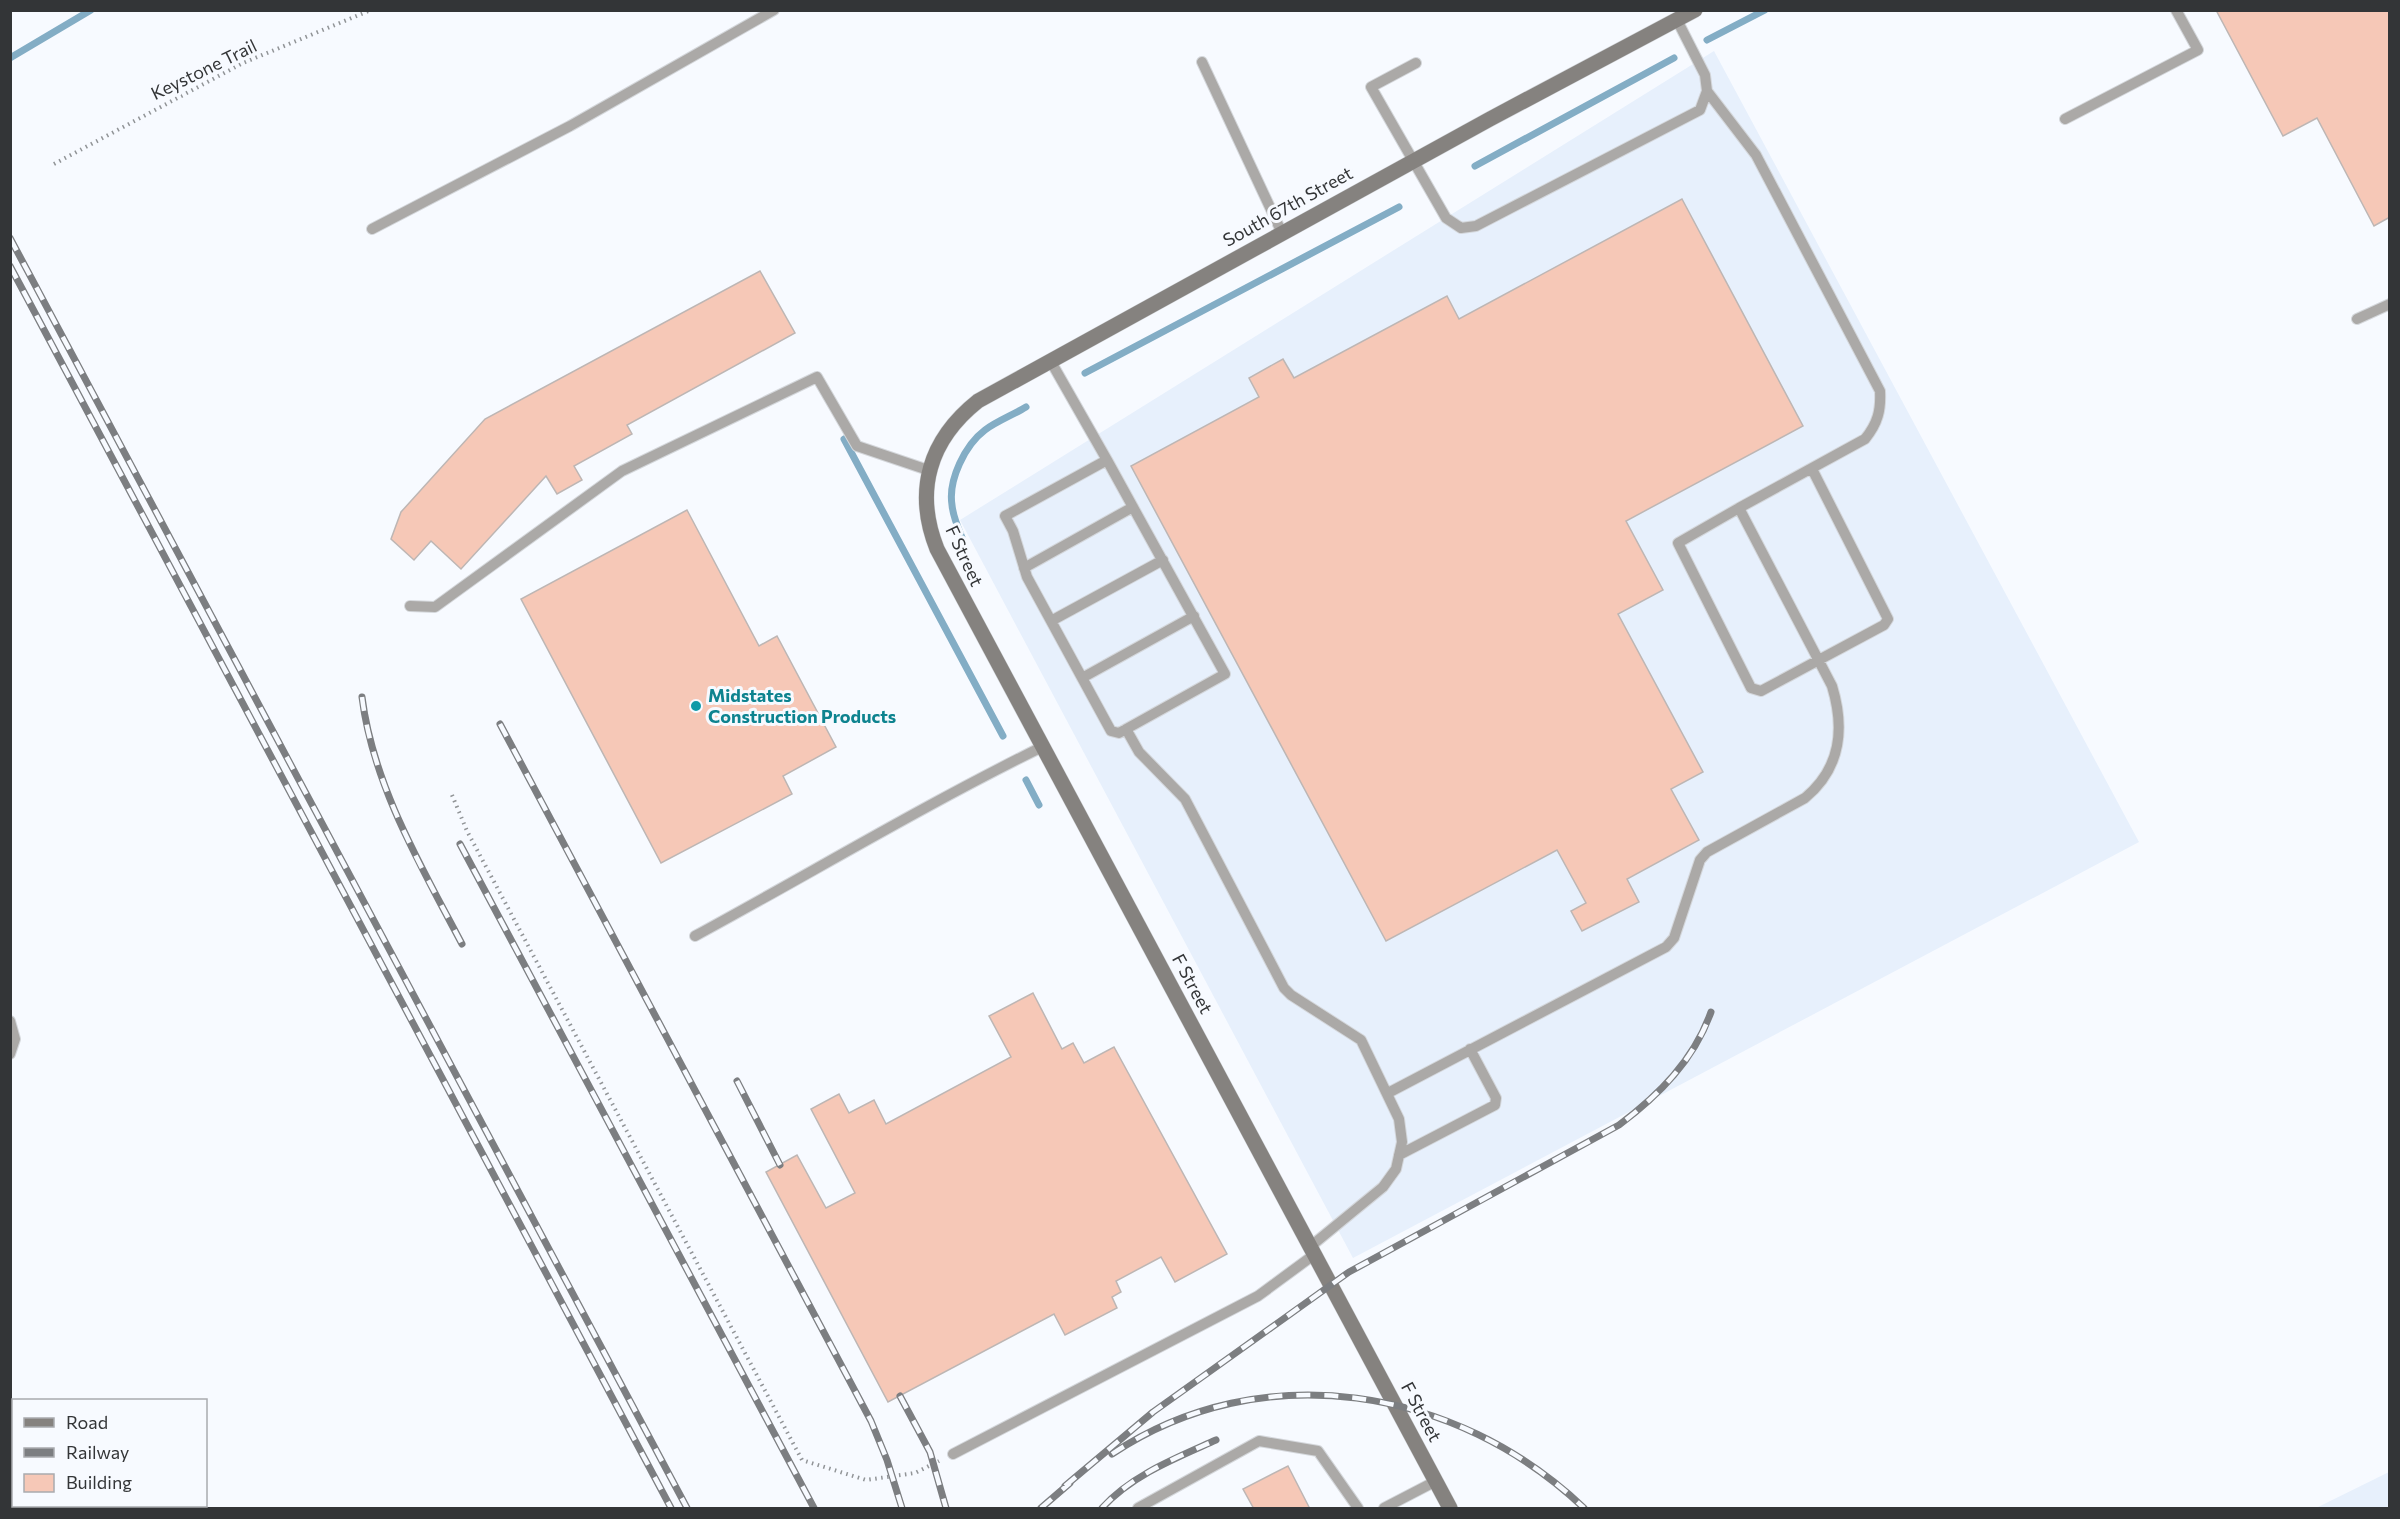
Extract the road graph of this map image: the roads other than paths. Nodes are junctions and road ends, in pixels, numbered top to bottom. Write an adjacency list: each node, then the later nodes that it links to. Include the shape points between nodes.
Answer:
1 (774, 10): 10 (lane, via 570,126)
2 (1695, 10): 4 (street, South 67th Street)
3 (2176, 10): 8 (lane, via 2198,50)
4 (1677, 20): 7 (lane, via 1705,75); 9 (street, South 67th Street)
5 (1202, 62): 11 (lane)
6 (1416, 63): 9 (lane, via 1371,87)
7 (1707, 92): 9 (lane, via 1700,110 1476,226 1461,228 1446,218); 16 (lane, via 1756,155 1880,391 1881,407 1875,426 1865,439)
8 (2065, 119)
9 (1413, 162): 11 (street, South 67th Street)
10 (372, 229)
11 (1282, 233): 14 (street, South 67th Street)
12 (2390, 304): 13 (lane)
13 (2357, 319)
14 (1050, 360): 15 (lane); 17 (street, South 67th Street, via 978,400 960,415)
15 (1107, 460): 18 (lane); 21 (lane, via 1005,516)
16 (1812, 469): 19 (lane); 25 (lane, via 1888,619 1884,625)
17 (928, 470): 22 (lane, via 857,446 817,377 622,471 435,607); 28 (street, F Street, via 927,516 937,549)
18 (1133, 507): 20 (lane); 21 (lane)
19 (1739, 508): 25 (lane); 25 (lane, via 1678,543 1751,688 1761,691)
20 (1163, 560): 23 (lane); 24 (lane)
21 (1024, 568): 24 (lane)
22 (410, 606)
23 (1194, 616): 26 (lane); 27 (lane, via 1225,674)
24 (1051, 621): 26 (lane)
25 (1819, 660): 31 (lane, via 1838,707 1838,738 1832,766 1819,786 1805,798 1707,852 1700,860 1674,938 1666,947)
26 (1082, 678): 27 (lane, via 1111,731 1119,733)
27 (1126, 729): 33 (lane, via 1139,752 1185,799 1284,988 1361,1040)
28 (1042, 747): 29 (lane, via 964,785); 35 (street, F Street)
29 (695, 936)
30 (10, 1021): 32 (lane, via 15,1039)
31 (1470, 1050): 33 (lane); 34 (lane, via 1496,1098 1495,1105)
32 (10, 1054)
33 (1388, 1093): 34 (lane, via 1399,1119)
34 (1399, 1155): 35 (lane, via 1396,1168 1383,1187)
35 (1313, 1250): 36 (lane, via 1258,1296); 37 (street, F Street)
36 (953, 1454)
37 (1436, 1481): 40 (lane); 41 (street, F Street)
38 (1138, 1509): 39 (lane, via 1259,1441 1318,1451)
39 (1358, 1509)
40 (1384, 1509)
41 (1450, 1509)

